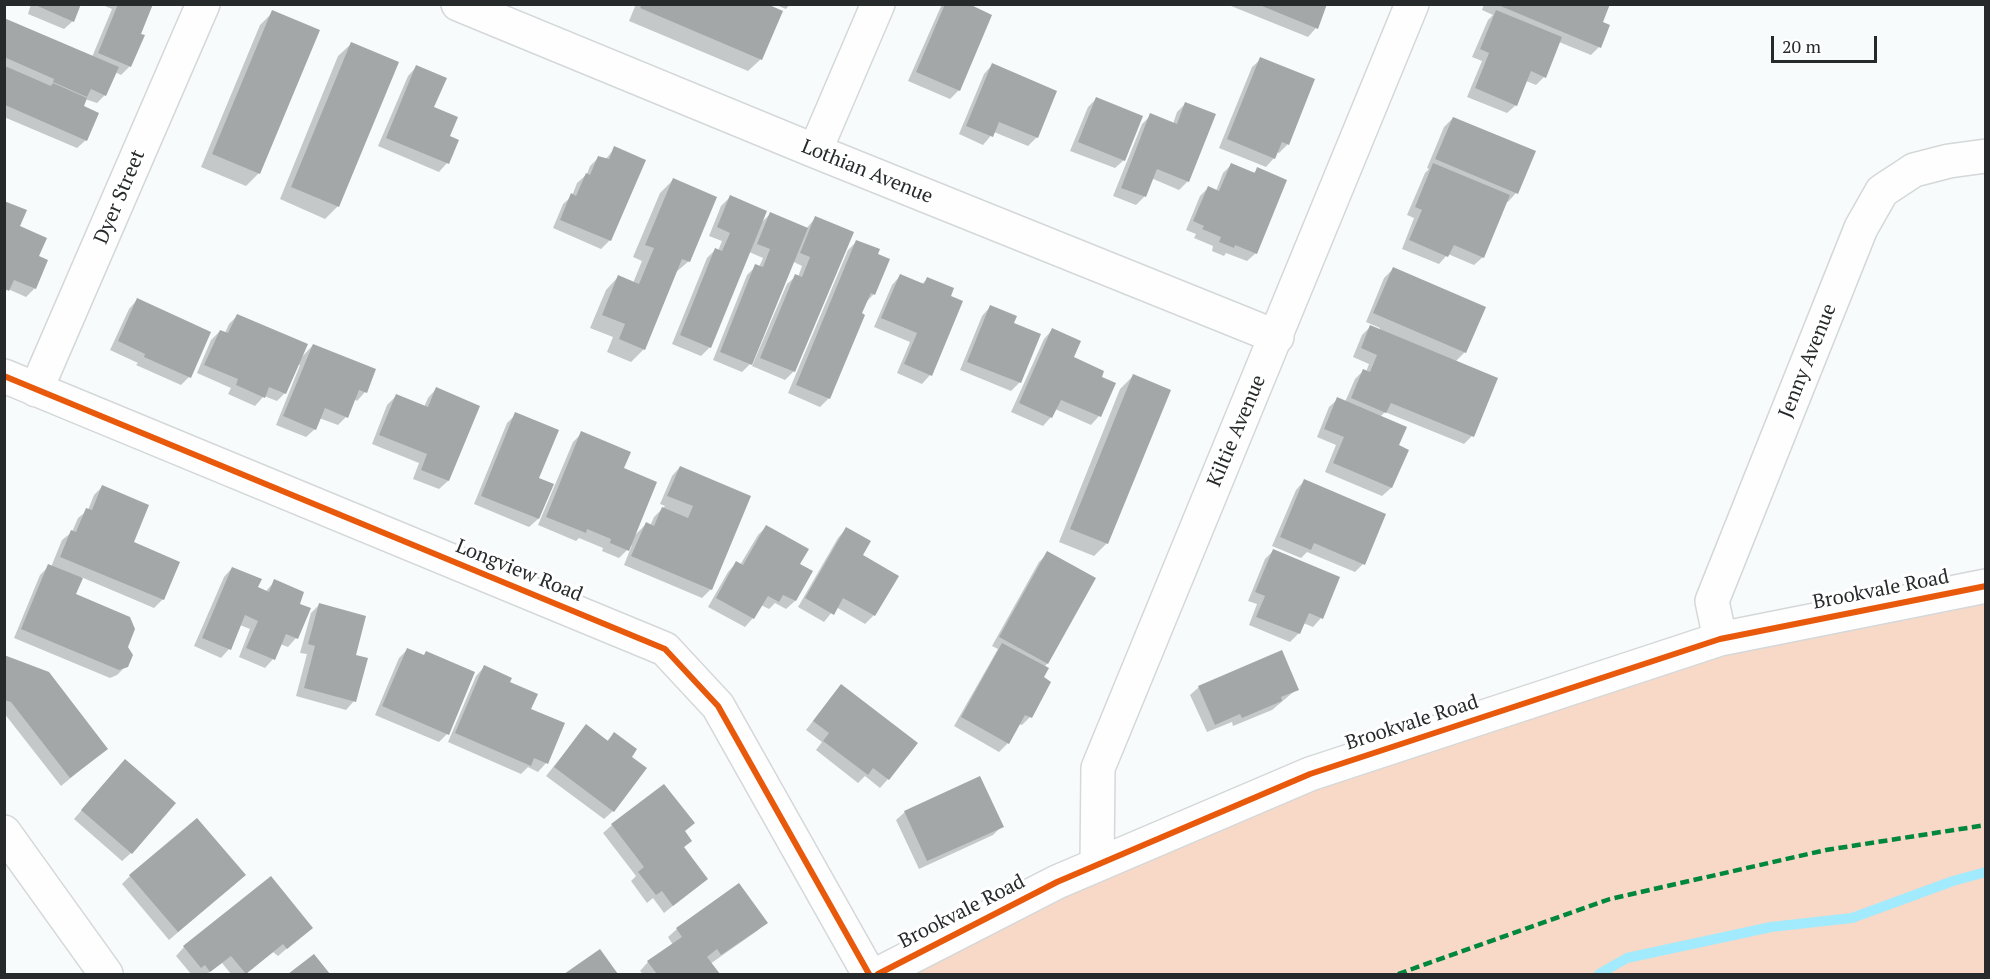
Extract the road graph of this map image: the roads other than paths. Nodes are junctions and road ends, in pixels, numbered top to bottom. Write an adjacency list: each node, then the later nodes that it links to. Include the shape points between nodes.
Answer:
1 (203, 4): 9 (street, Dyer Street)
2 (458, 4): 5 (street, Lothian Avenue)
3 (878, 4): 5 (street)
4 (1412, 4): 7 (street, Kiltie Avenue)
5 (815, 151): 7 (street, Lothian Avenue)
6 (1986, 156): 11 (street, Jenny Avenue, via 1914,170 1882,191 1861,228 1712,601)
7 (1277, 337): 13 (street, Kiltie Avenue, via 1098,768)
8 (4, 376): 9 (street, Longview Road)
9 (36, 390): 15 (street, Longview Road, via 665,649 718,706)
10 (1986, 586): 11 (street, Brookvale Road)
11 (1720, 639): 13 (street, Brookvale Road, via 1310,774)
12 (4, 832): 14 (street)
13 (1097, 865): 16 (street, Brookvale Road)
14 (106, 975)
15 (869, 975)
16 (878, 975)

